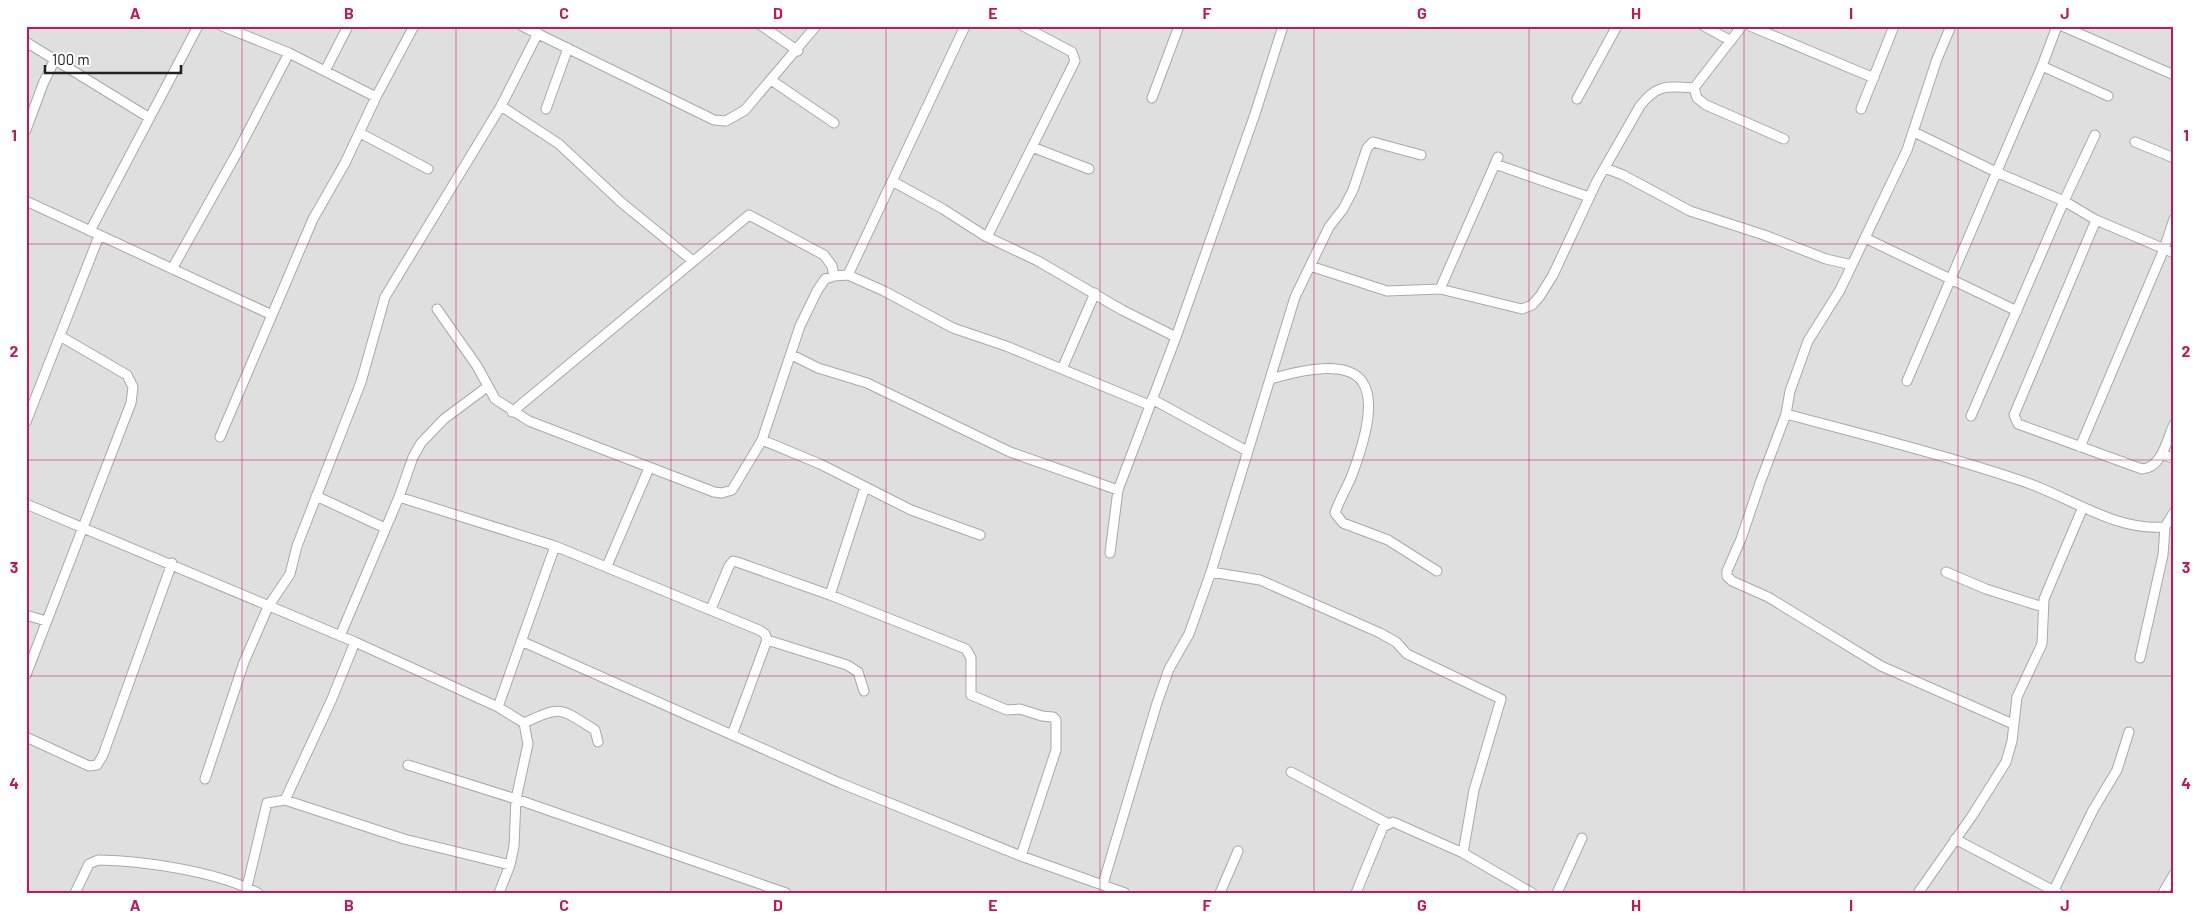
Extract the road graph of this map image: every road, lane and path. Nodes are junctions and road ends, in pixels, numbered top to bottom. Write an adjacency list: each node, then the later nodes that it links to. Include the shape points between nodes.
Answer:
1 (198, 26): 40 (street)
2 (222, 26): 25 (street)
3 (348, 26): 28 (street)
4 (414, 26): 34 (street)
5 (522, 26): 20 (street)
6 (762, 26): 24 (street)
7 (816, 26): 24 (street)
8 (965, 26): 55 (street)
9 (1023, 26): 48 (street, via 1072,52 1075,61)
10 (1179, 26): 35 (street)
11 (1283, 26): 80 (street)
12 (1617, 26): 36 (street)
13 (1704, 26): 21 (street)
14 (1742, 26): 21 (street)
15 (1750, 26): 30 (street)
16 (1894, 26): 30 (street)
17 (1951, 26): 44 (street)
18 (2057, 26): 27 (street)
19 (2062, 26): 29 (street)
20 (538, 33): 23 (street); 37 (street)
21 (1731, 41): 32 (street)
22 (26, 42): 26 (street)
23 (568, 48): 31 (street, via 714,120 726,121 745,110); 38 (street)
24 (798, 51): 31 (street)
25 (289, 54): 28 (street); 70 (street)
26 (55, 59): 40 (street); 42 (street)
27 (2042, 66): 33 (street); 54 (street)
28 (325, 71): 34 (street)
29 (2174, 75)
30 (1874, 78): 39 (street)
31 (771, 80): 41 (street)
32 (1694, 88): 46 (street, via 1697,98 1706,105); 52 (street, via 1664,87 1648,96)
33 (2108, 96)
34 (376, 97): 43 (street)
35 (1152, 98)
36 (1577, 99)
37 (501, 106): 67 (street, via 559,144 622,203); 101 (street, via 385,297 361,382)
38 (546, 109)
39 (1860, 109)
40 (148, 117): 61 (street)
41 (834, 123)
42 (26, 130)
43 (360, 132): 53 (street); 78 (street, via 309,228)
44 (1914, 132): 54 (street); 64 (street)
45 (2095, 135): 58 (street)
46 (1784, 139)
47 (2135, 142): 50 (street)
48 (1032, 147): 51 (street); 63 (street)
49 (1421, 155): 69 (street, via 1373,142 1367,148 1353,190 1329,227)
50 (2174, 158)
51 (1089, 168)
52 (1605, 168): 56 (street); 68 (street, via 1690,211 1826,259)
53 (428, 169)
54 (1996, 172): 58 (street); 73 (street)
55 (892, 181): 63 (street); 71 (street)
56 (1589, 197): 74 (street, via 1553,275 1532,305 1522,309); 74 (street, via 1496,160)
57 (26, 201): 61 (street)
58 (2064, 201): 60 (street); 77 (street)
59 (2174, 219): 65 (street)
60 (2096, 220): 65 (street); 94 (street, via 2014,415 2018,424)
61 (90, 231): 62 (street)
62 (99, 236): 70 (street); 79 (street)
63 (987, 237): 75 (street)
64 (1865, 238): 68 (street); 73 (street)
65 (2164, 249): 66 (street); 94 (street)
66 (2174, 253)
67 (693, 261): 72 (street, via 749,215 824,255); 87 (street)
68 (1852, 264): 88 (street, via 1808,341 1790,391)
69 (1310, 266): 74 (street, via 1387,291); 83 (street, via 1295,297)
70 (172, 269): 78 (street)
71 (848, 275): 72 (street); 82 (street, via 953,328)
72 (834, 276): 81 (street, via 825,280 817,291 800,326)
73 (1950, 279): 77 (street); 84 (street)
74 (1440, 290)
75 (1096, 294): 80 (street); 82 (street)
76 (437, 309): 85 (street, via 477,366)
77 (2017, 311): 89 (street)
78 (272, 316): 92 (street)
79 (60, 336): 90 (street); 108 (street, via 127,375 133,387 131,404)
80 (1176, 337): 86 (street)
81 (792, 356): 93 (street); 100 (street, via 818,368 868,383 1010,452)
82 (1062, 370): 86 (street)
83 (1271, 379): 95 (street); 114 (street, via 1318,368 1354,373 1363,382 1369,398 1365,435 1335,513 1343,523 1388,540)
84 (1907, 381)
85 (487, 387): 87 (street, via 495,399); 102 (street, via 444,419 421,444)
86 (1150, 402): 95 (street); 100 (street)
87 (512, 412): 98 (street)
88 (1786, 414): 104 (street, via 1998,473); 132 (street, via 1727,576 1881,666)
89 (1971, 416)
90 (26, 422)
91 (2174, 424): 96 (street)
92 (220, 437)
93 (762, 440): 98 (street, via 732,490 722,493); 99 (street)
94 (2080, 446): 96 (street, via 2142,469 2154,464)
95 (1247, 451): 115 (street)
96 (2162, 455): 97 (street)
97 (2174, 458)
98 (649, 468): 113 (street)
99 (865, 487): 109 (street, via 911,510); 117 (street)
100 (1118, 490): 111 (street)
101 (316, 496): 107 (street); 118 (street, via 290,574)
102 (399, 497): 107 (street); 110 (street)
103 (26, 504): 108 (street)
104 (2083, 507): 106 (street, via 2097,515 2144,527); 119 (street, via 2059,560)
105 (2174, 512): 106 (street)
106 (2166, 527): 127 (street, via 2163,555)
107 (386, 528): 123 (street)
108 (84, 529): 112 (street); 122 (street)
109 (980, 536)
110 (555, 546): 113 (street); 125 (street)
111 (1110, 553)
112 (172, 564): 118 (street); 135 (street, via 97,765 89,766)
113 (607, 566): 120 (street)
114 (1437, 571)
115 (1211, 572): 146 (street, via 1260,580 1310,601 1380,633 1396,642 1407,654 1501,699 1474,790); 150 (street, via 1189,634 1169,669 1157,703)
116 (1946, 572): 119 (street)
117 (830, 595): 120 (street, via 734,562 729,566); 147 (street, via 966,649 971,658 971,695 1007,710 1020,709 1054,717 1056,750)
118 (268, 607): 123 (street); 139 (street, via 244,662)
119 (2043, 607): 132 (street, via 2042,644 2017,697)
120 (711, 609): 124 (street, via 759,630)
121 (26, 616): 122 (street)
122 (46, 621): 128 (street)
123 (340, 636): 126 (street)
124 (767, 640): 129 (street, via 848,665 858,672); 134 (street)
125 (521, 641): 130 (street); 134 (street)
126 (355, 642): 130 (street); 140 (street)
127 (2140, 658)
128 (26, 675)
129 (864, 691)
130 (498, 707): 131 (street)
131 (524, 723): 136 (street, via 551,710 560,710 595,730); 141 (street, via 528,744)
132 (2012, 724): 144 (street, via 2012,742 2006,762)
133 (2129, 732): 152 (street, via 2117,770 2093,810)
134 (732, 735): 147 (street, via 840,783)
135 (26, 737)
136 (598, 742)
137 (408, 765): 141 (street)
138 (1291, 772): 142 (street)
139 (205, 779)
140 (285, 800): 148 (street, via 404,839); 151 (street, via 267,803)
141 (516, 800): 148 (street, via 516,829); 156 (street)
142 (1387, 824): 146 (street, via 1393,822); 159 (street)
143 (1582, 838): 161 (street)
144 (1955, 839): 152 (street); 162 (street)
145 (1238, 851): 158 (street)
146 (1463, 853): 160 (street)
147 (1021, 856): 150 (street)
148 (510, 865): 155 (street)
149 (2174, 874): 163 (street)
150 (1103, 884): 157 (street)
151 (247, 887): 153 (street, via 180,869 98,860 86,868); 154 (street)
152 (2056, 891)
153 (74, 893)
154 (258, 893)
155 (499, 893)
156 (786, 893)
157 (1125, 893)
158 (1220, 893)
159 (1356, 893)
160 (1532, 893)
161 (1557, 893)
162 (1918, 893)
163 (2163, 893)

